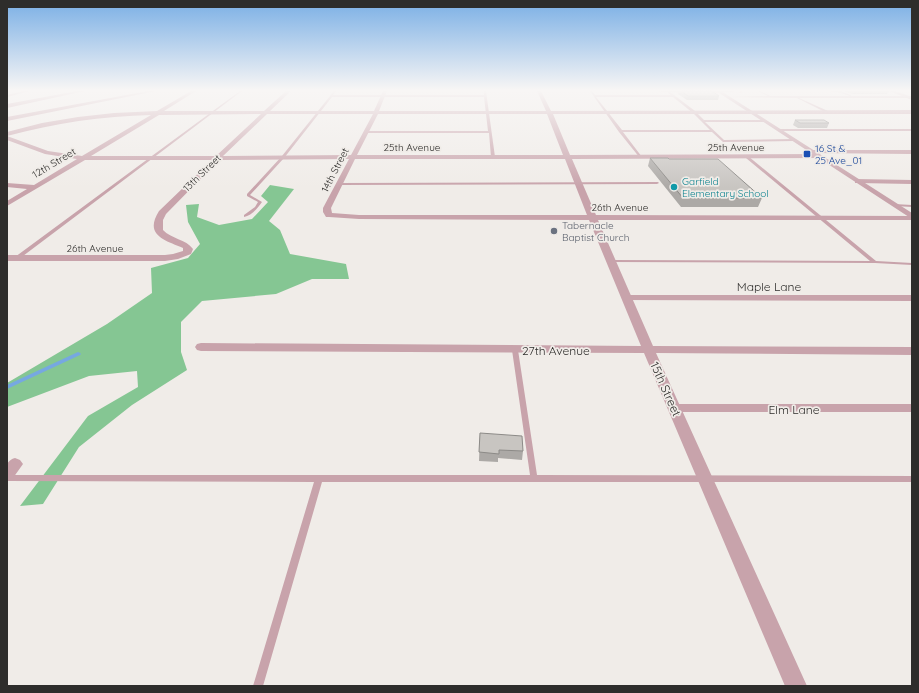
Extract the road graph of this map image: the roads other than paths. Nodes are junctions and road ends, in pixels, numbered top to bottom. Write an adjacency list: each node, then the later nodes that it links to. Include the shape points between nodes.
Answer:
1 (56, 123): 18 (street)
2 (141, 123): 31 (street, 12th Street)
3 (197, 123): 32 (lane)
4 (254, 123): 24 (street, 13th Street)
5 (308, 123): 25 (lane)
6 (371, 123): 16 (street, 14th Street)
7 (489, 123): 17 (lane)
8 (554, 123): 28 (street, 15th Street)
9 (615, 123): 15 (lane)
10 (707, 123): 12 (lane)
11 (768, 123): 13 (street)
12 (714, 130): 15 (lane); 20 (lane, via 723,141)
13 (778, 130): 14 (lane); 20 (street)
14 (912, 130)
15 (620, 131): 29 (lane)
16 (366, 132): 17 (lane); 26 (street, 14th Street)
17 (490, 132): 27 (lane)
18 (7, 134)
19 (7, 138): 31 (street, 25th Avenue, via 47,153)
20 (794, 140): 21 (street)
21 (813, 152): 22 (street); 23 (street)
22 (912, 152)
23 (820, 156): 30 (street, 25th Avenue); 33 (street)
24 (218, 157): 25 (street, 25th Avenue); 32 (street, 25th Avenue); 48 (street, 13th Street, via 180,193 156,226 164,236 186,246 188,252)
25 (283, 157): 26 (street, 25th Avenue); 44 (lane, via 248,195 260,202)
26 (353, 157): 27 (street, 25th Avenue); 36 (street, 14th Street)
27 (493, 157): 28 (street, 25th Avenue)
28 (567, 157): 29 (street, 25th Avenue); 37 (street, 15th Street)
29 (640, 157): 30 (street, 25th Avenue)
30 (747, 157): 47 (lane)
31 (84, 158): 32 (street, 25th Avenue); 39 (street, 12th Street)
32 (151, 158): 49 (lane)
33 (858, 182): 34 (street); 41 (street)
34 (912, 182)
35 (657, 183): 37 (lane)
36 (339, 184): 37 (lane); 43 (street, 14th Street, via 327,208)
37 (579, 184): 46 (street, 15th Street)
38 (7, 185): 39 (street)
39 (34, 187): 40 (street, 12th Street)
40 (7, 204)
41 (895, 205): 42 (lane); 45 (street)
42 (912, 206)
43 (329, 215): 46 (street, 26th Avenue, via 359,218)
44 (245, 216)
45 (912, 217): 47 (street, 26th Avenue)
46 (594, 218): 47 (street, 26th Avenue); 50 (street, 15th Street)
47 (822, 218): 51 (lane)
48 (183, 254): 49 (street, 26th Avenue, via 165,258)
49 (12, 258): 53 (street)
50 (612, 261): 51 (lane); 55 (street, 15th Street)
51 (875, 262): 52 (lane)
52 (912, 264)
53 (7, 265)
54 (912, 298): 55 (street, Maple Lane)
55 (627, 301): 56 (street, Maple Lane); 59 (street, 15th Street)
56 (912, 304)
57 (201, 347): 58 (street, 27th Avenue)
58 (515, 350): 59 (street, 27th Avenue); 65 (lane)
59 (649, 350): 60 (street, 27th Avenue); 61 (street, 15th Street)
60 (912, 351)
61 (675, 408): 62 (street, Elm Lane); 66 (street, 15th Street)
62 (912, 408)
63 (7, 478): 64 (lane)
64 (319, 479): 65 (lane); 68 (lane)
65 (534, 479): 66 (lane)
66 (706, 479): 67 (lane); 69 (street, 15th Street)
67 (912, 480)
68 (258, 686)
69 (796, 686)

